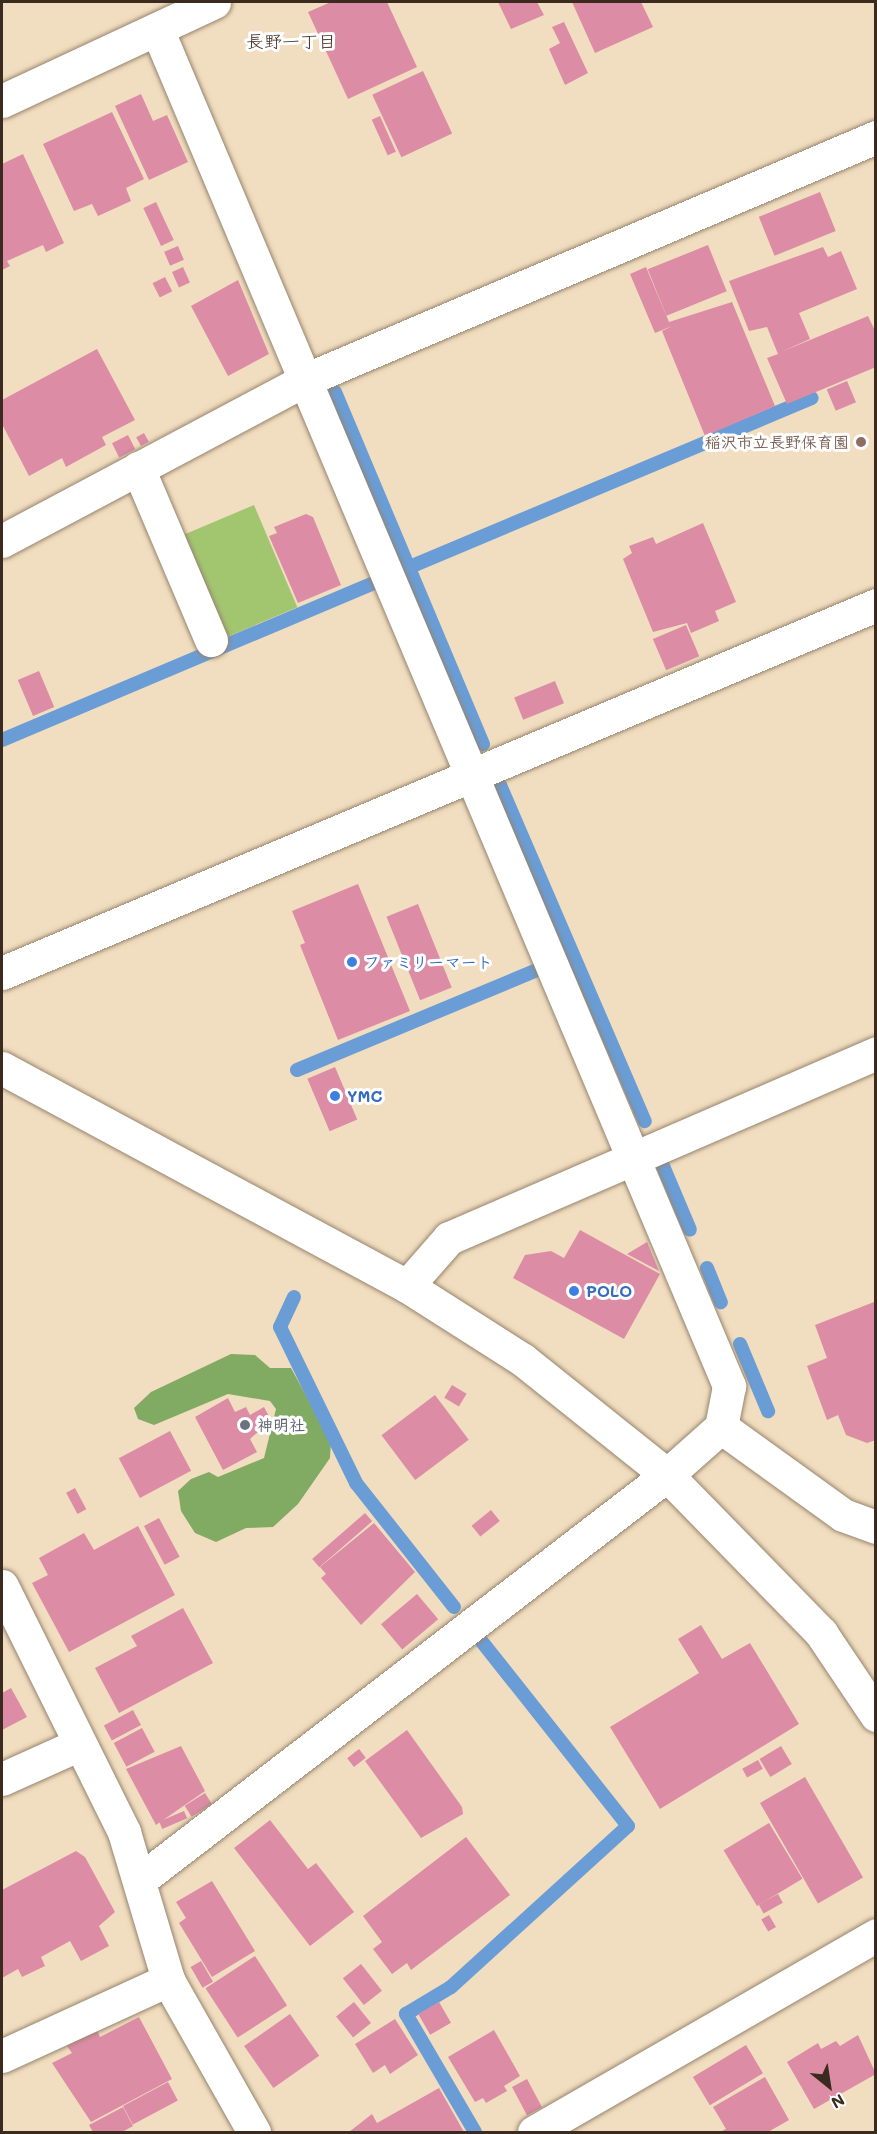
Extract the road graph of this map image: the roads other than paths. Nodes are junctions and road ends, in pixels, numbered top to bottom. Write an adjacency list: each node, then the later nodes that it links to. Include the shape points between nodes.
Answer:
1 (214, 2): 2 (street)
2 (157, 28): 3 (street); 5 (street)
3 (6, 89)
4 (876, 137): 5 (street)
5 (305, 380): 6 (street); 10 (street)
6 (138, 468): 7 (street); 9 (street)
7 (2, 541)
8 (876, 604): 10 (street)
9 (211, 640)
10 (471, 775): 11 (street); 14 (street)
11 (2, 973)
12 (876, 1053): 14 (street)
13 (2, 1068): 15 (street)
14 (633, 1158): 15 (street, via 449,1238); 16 (street, via 729,1386)
15 (407, 1286): 17 (street, via 523,1360)
16 (721, 1427): 17 (street); 19 (street)
17 (667, 1475): 22 (street, via 821,1633); 25 (street)
18 (876, 1501): 19 (street)
19 (843, 1515): 20 (street)
20 (876, 1527)
21 (2, 1586): 23 (street)
22 (876, 1715)
23 (80, 1744): 24 (street); 25 (street, via 124,1832)
24 (2, 1779)
25 (140, 1880): 27 (street)
26 (876, 1935): 30 (street)
27 (168, 1980): 28 (street); 29 (street)
28 (2, 2056)
29 (254, 2133)
30 (534, 2133)

